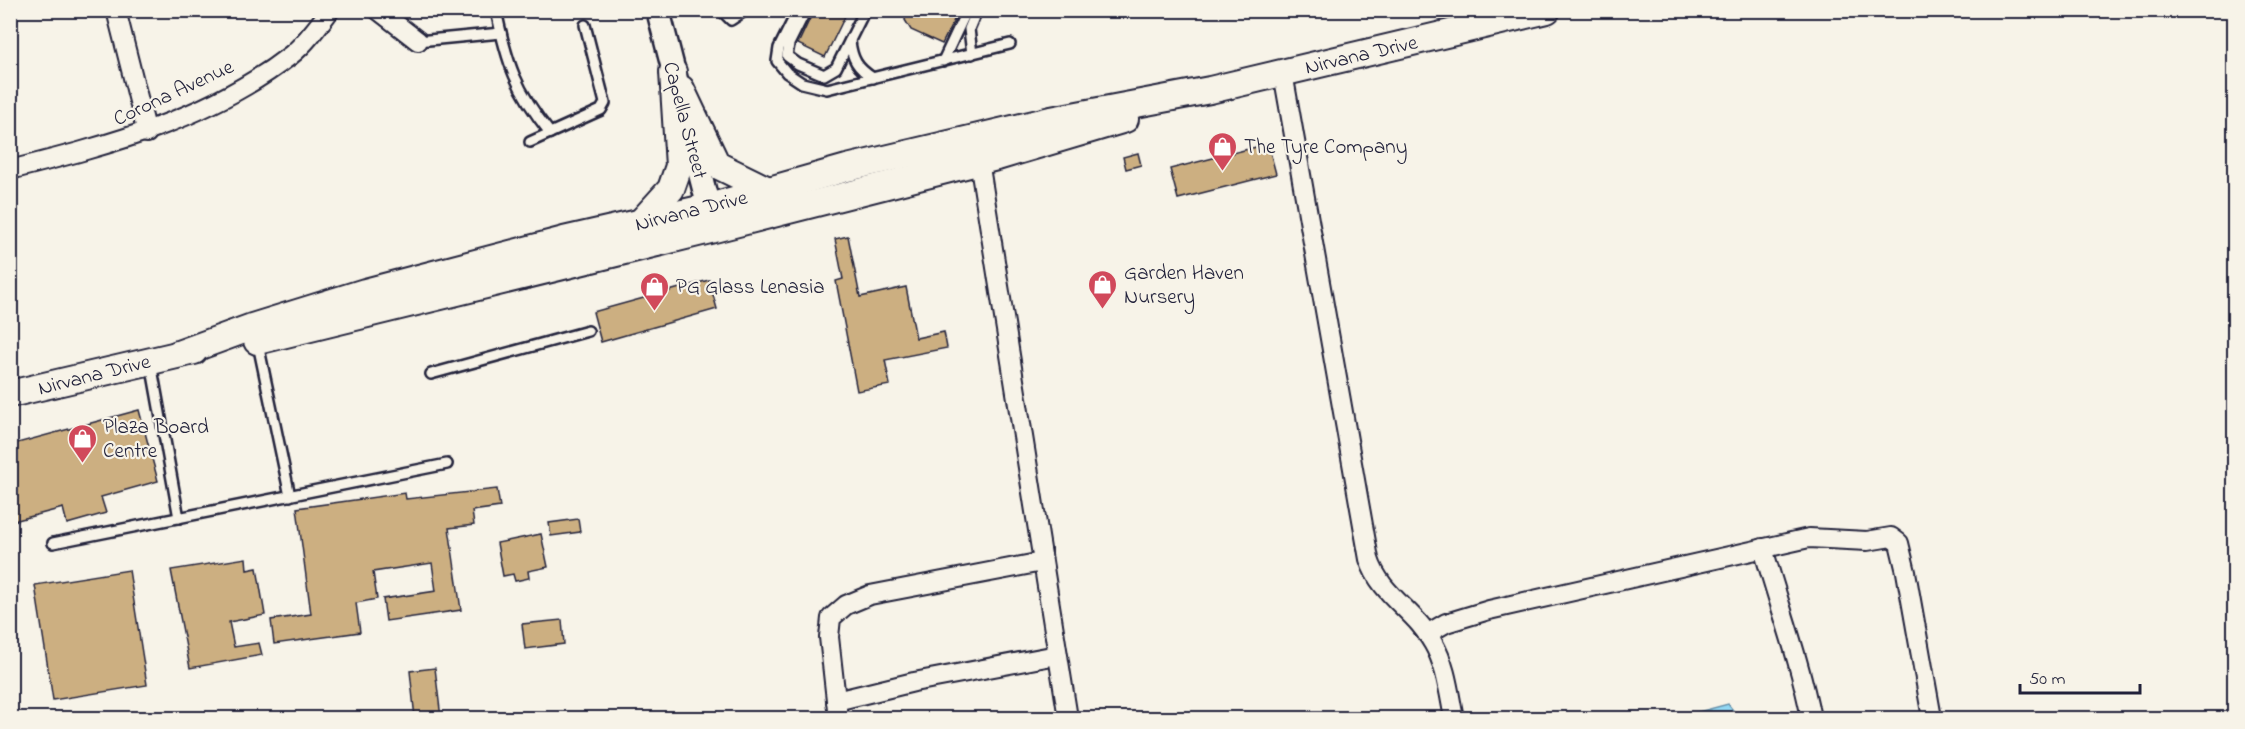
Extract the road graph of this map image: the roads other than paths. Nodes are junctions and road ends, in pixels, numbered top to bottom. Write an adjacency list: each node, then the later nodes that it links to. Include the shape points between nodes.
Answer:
1 (116, 10): 25 (street)
2 (330, 10): 25 (street, Corona Avenue, via 290,56 209,104)
3 (378, 10): 17 (street)
4 (496, 10): 15 (lane)
5 (658, 10): 21 (street, Capella Street)
6 (721, 10): 7 (lane, via 729,20)
7 (746, 10)
8 (798, 10): 23 (lane, via 776,55 787,73 808,86 827,89)
9 (806, 10): 16 (lane, via 789,44 790,60 824,75 836,68)
10 (865, 10): 16 (lane)
11 (967, 10): 20 (lane)
12 (977, 10): 19 (lane, via 969,29)
13 (1547, 10): 22 (main road, Nirvana Drive)
14 (585, 25): 26 (lane, via 605,103 601,110)
15 (501, 33): 17 (lane); 26 (lane, via 522,95)
16 (850, 40): 23 (lane, via 856,64)
17 (418, 41)
18 (1010, 44): 19 (lane)
19 (972, 54): 20 (lane)
20 (943, 61): 23 (lane)
21 (674, 72): 30 (main road, via 717,165); 31 (street, Capella Street); 32 (main road, via 679,166 670,189)
22 (1283, 73): 24 (main road, Nirvana Drive); 45 (street, via 1369,559 1382,585)
23 (873, 78)
24 (1210, 90): 28 (main road, Nirvana Drive, via 1092,130); 30 (main road, Nirvana Drive, via 1051,120)
25 (147, 133): 29 (street, Corona Avenue)
26 (550, 133): 27 (lane)
27 (530, 142)
28 (979, 161): 31 (main road, Nirvana Drive); 44 (street)
29 (10, 170)
30 (768, 190): 31 (main road, Nirvana Drive)
31 (711, 218): 32 (main road, Nirvana Drive); 34 (main road, Nirvana Drive)
32 (641, 222): 35 (main road, Nirvana Drive, via 365,292)
33 (588, 331): 37 (lane)
34 (258, 341): 35 (main road, Nirvana Drive); 40 (lane)
35 (178, 354): 36 (main road, Nirvana Drive)
36 (150, 360): 38 (main road, Nirvana Drive); 41 (lane)
37 (431, 374)
38 (10, 394)
39 (447, 464): 40 (lane)
40 (291, 496): 41 (lane)
41 (179, 518): 42 (lane)
42 (53, 543)
43 (1763, 548): 45 (street, via 1489,610 1446,623); 50 (street, via 1803,678); 51 (street, via 1809,538 1841,541 1891,537 1899,543)
44 (1041, 562): 46 (street); 47 (street, via 870,596 846,605 831,618 829,637)
45 (1428, 634): 49 (street, via 1441,659)
46 (1057, 655): 47 (street, via 914,682); 48 (street)
47 (837, 710)
48 (1068, 718)
49 (1454, 718)
50 (1811, 718)
51 (1932, 718)

